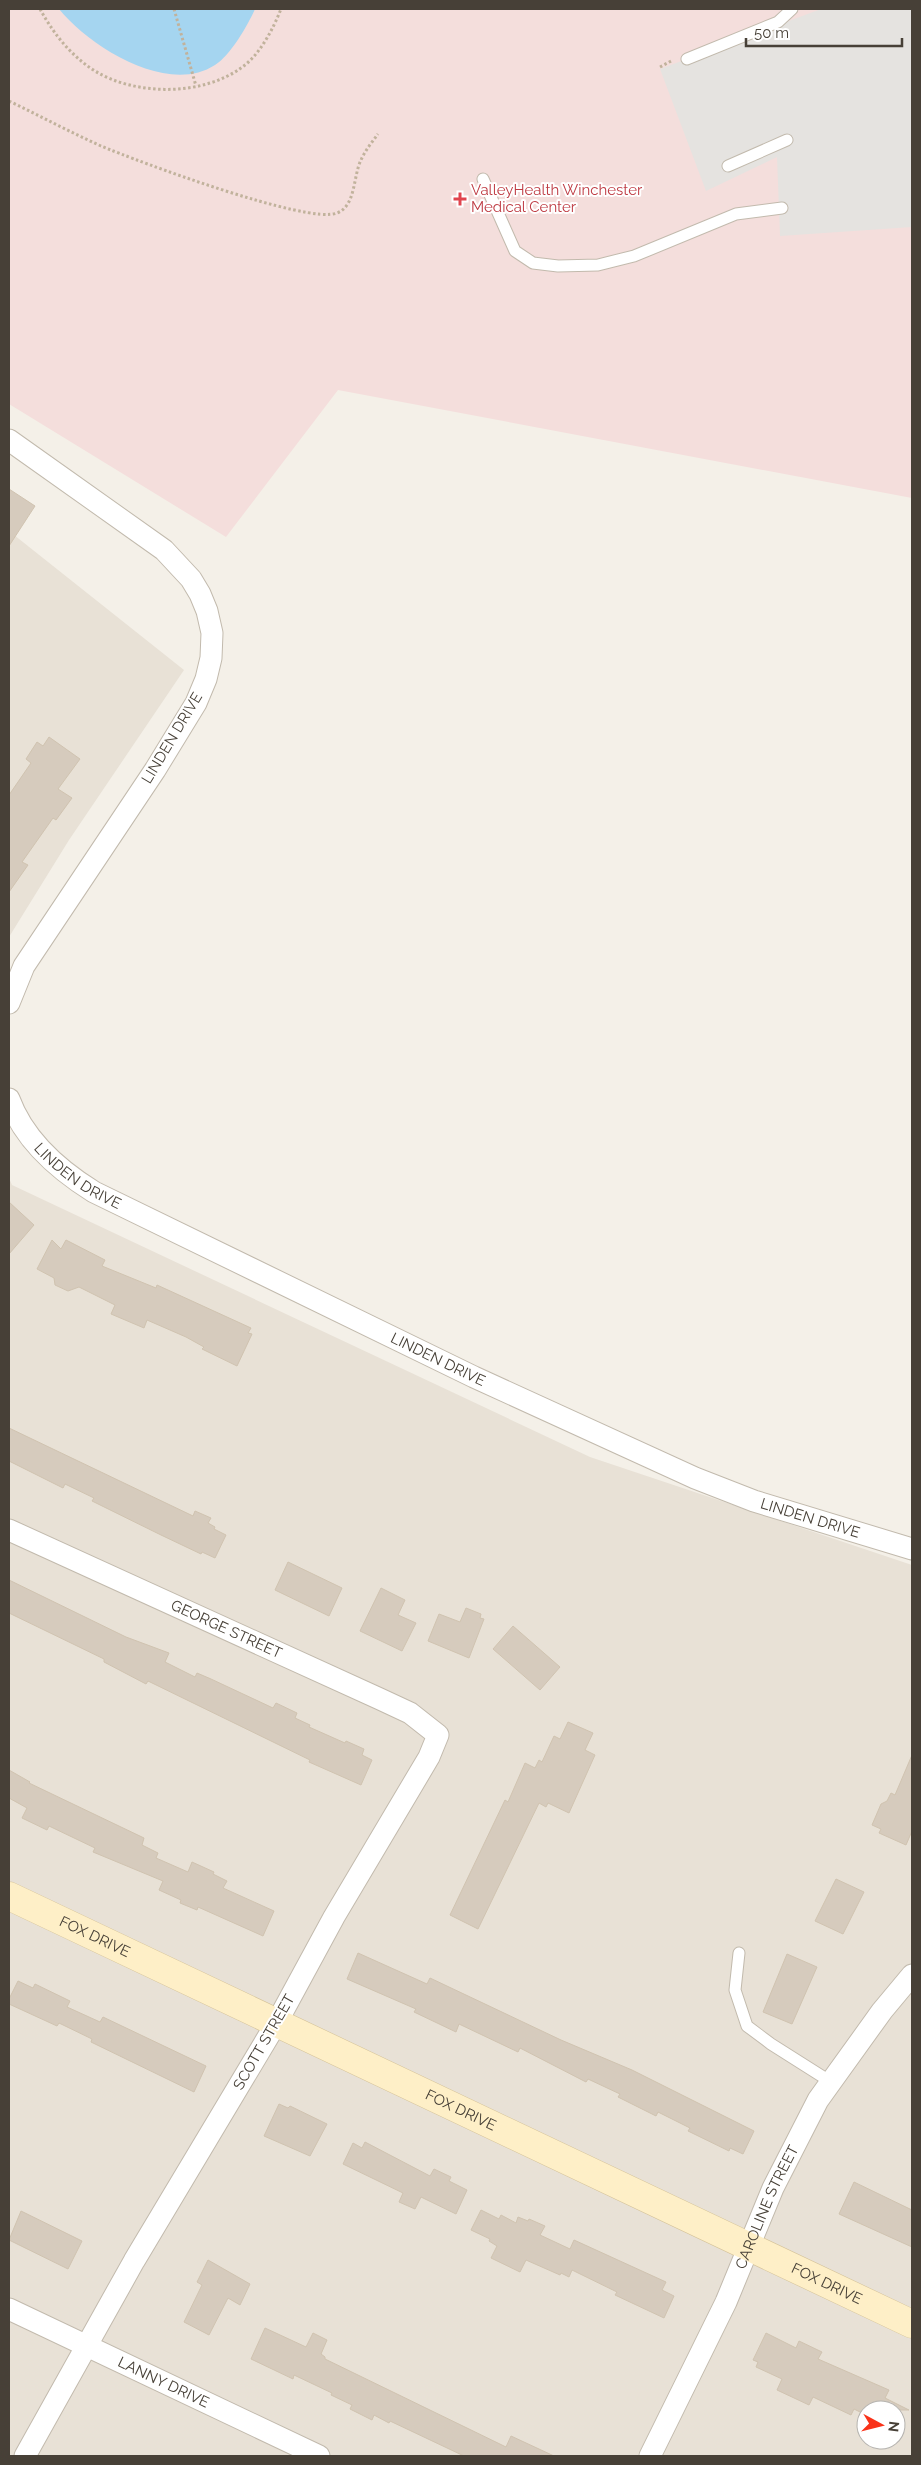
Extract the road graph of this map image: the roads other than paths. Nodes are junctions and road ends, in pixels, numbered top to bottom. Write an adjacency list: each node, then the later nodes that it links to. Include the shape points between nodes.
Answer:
1 (792, 9): 2 (lane, via 778,22)
2 (687, 60)
3 (787, 140): 4 (lane)
4 (728, 166)
5 (483, 179): 6 (lane, via 516,251 533,263 558,266 598,265 634,256 736,214)
6 (782, 208)
7 (9, 440): 8 (street, LINDEN DRIVE, via 164,550 191,579 200,594 212,633 211,658 196,703 24,966)
8 (9, 1003)
9 (9, 1099): 11 (street, LINDEN DRIVE, via 26,1133 45,1154 94,1192 474,1377 696,1478 754,1501)
10 (9, 1530): 12 (street, GEORGE STREET, via 410,1713)
11 (912, 1549)
12 (438, 1736): 16 (street, SCOTT STREET)
13 (9, 1896): 16 (main road, FOX DRIVE)
14 (739, 1953): 17 (lane, via 735,1990 748,2026)
15 (912, 1975): 17 (street, CAROLINE STREET)
16 (277, 2022): 18 (main road, FOX DRIVE); 21 (street, SCOTT STREET)
17 (832, 2082): 18 (street, CAROLINE STREET, via 818,2100 773,2188)
18 (749, 2246): 20 (main road, FOX DRIVE); 24 (street, CAROLINE STREET, via 726,2302)
19 (9, 2309): 21 (street, LANNY DRIVE)
20 (912, 2324)
21 (86, 2346): 22 (street, SCOTT STREET); 23 (street, LANNY DRIVE)
22 (25, 2456)
23 (319, 2456)
24 (650, 2456)

